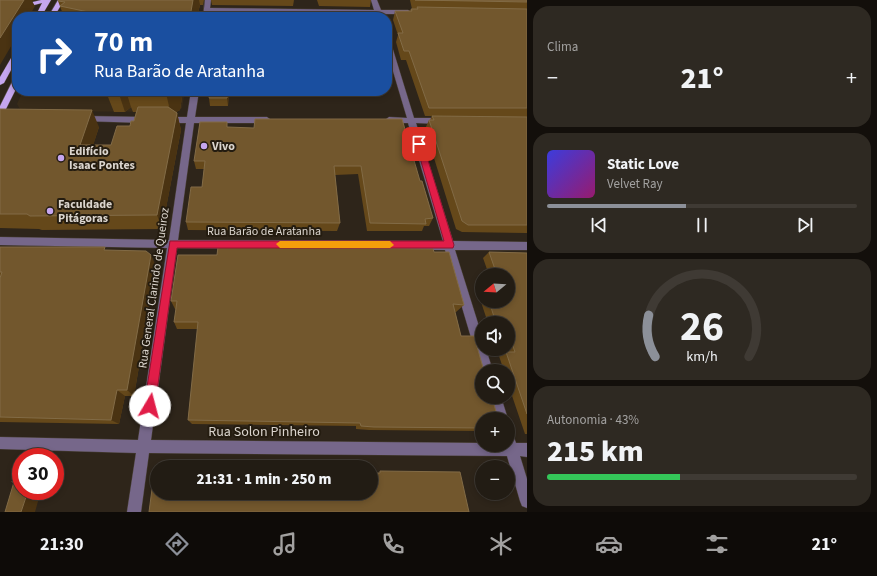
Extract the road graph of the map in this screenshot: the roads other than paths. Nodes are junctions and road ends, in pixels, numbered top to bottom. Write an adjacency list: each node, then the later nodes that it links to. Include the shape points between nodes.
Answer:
1 (48, 0): 5 (main road); 6 (main road)
2 (61, 0): 7 (main road)
3 (208, 0): 8 (street)
4 (374, 0): 9 (street)
5 (0, 12)
6 (41, 12)
7 (54, 12)
8 (206, 12)
9 (378, 12)
10 (412, 12): 11 (street)
11 (392, 13)
12 (392, 56): 22 (street)
13 (12, 62): 14 (main road)
14 (0, 83)
15 (12, 90): 17 (main road)
16 (194, 96): 19 (street, Rua General Clarindo de Queiroz)
17 (0, 113)
18 (77, 119): 19 (street)
19 (190, 120): 20 (street); 25 (street, Rua General Clarindo de Queiroz)
20 (272, 120)
21 (382, 120): 22 (street)
22 (412, 120): 23 (street); 26 (street)
23 (448, 121)
24 (0, 241): 25 (street, Rua Barão de Aratanha)
25 (173, 244): 26 (street, Rua Barão de Aratanha); 31 (street, Rua General Clarindo de Queiroz)
26 (450, 245): 27 (street, Rua Barão de Aratanha); 28 (street)
27 (527, 246)
28 (485, 364)
29 (0, 443): 31 (street, Rua Solon Pinheiro)
30 (475, 445): 31 (street, Rua Solon Pinheiro)
31 (144, 446): 36 (street, Rua General Clarindo de Queiroz)
32 (515, 447): 33 (street, Rua Solon Pinheiro)
33 (527, 450)
34 (511, 452): 35 (street)
35 (527, 501)
36 (134, 512)

